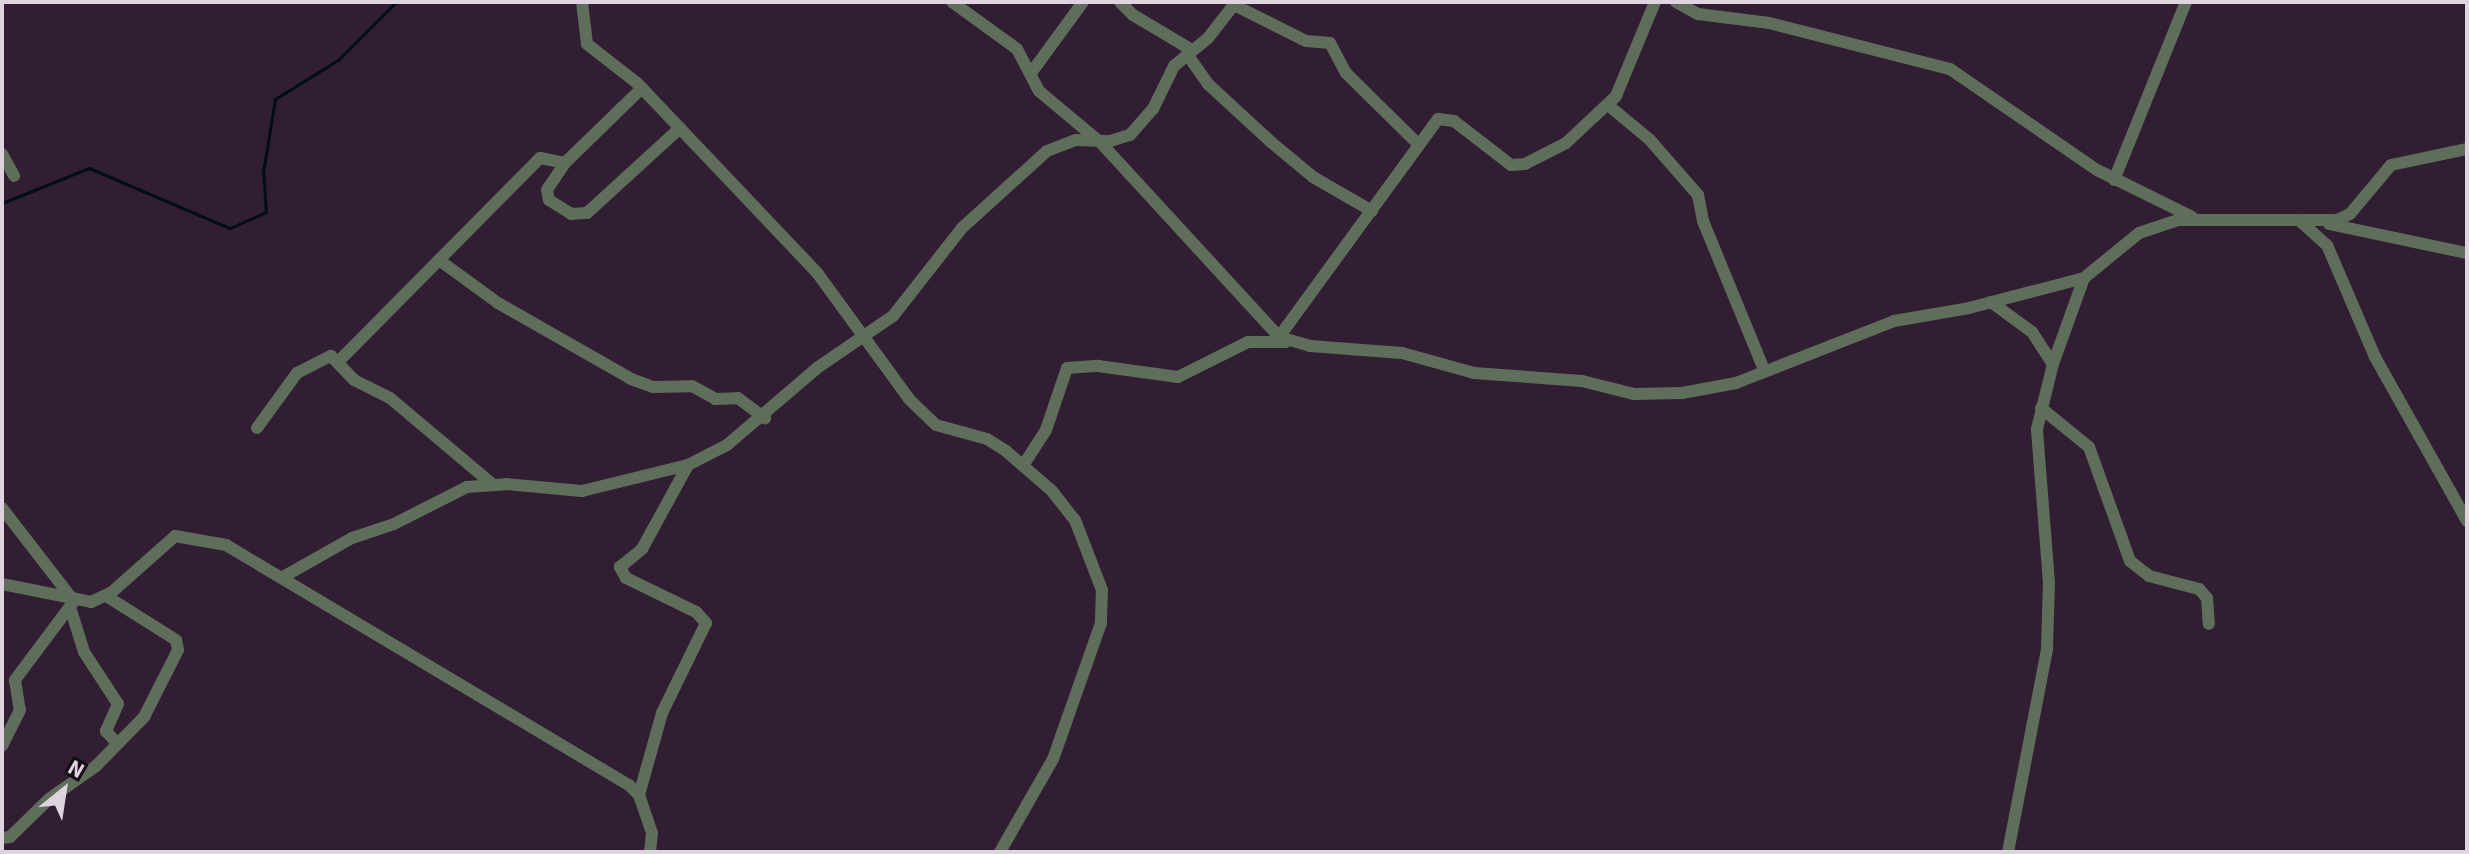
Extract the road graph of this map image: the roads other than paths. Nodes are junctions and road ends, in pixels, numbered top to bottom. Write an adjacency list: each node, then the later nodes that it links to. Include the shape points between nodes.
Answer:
1 (582, 2): 11 (street, via 587,44)
2 (952, 2): 10 (street, via 1017,49)
3 (1083, 2): 10 (street)
4 (1120, 2): 9 (street, via 1127,12)
5 (1655, 2): 12 (street)
6 (1676, 2): 20 (street, via 1698,14 1769,23 1937,63 1989,92)
7 (2186, 2): 20 (street)
8 (1235, 3): 9 (street); 15 (street, via 1306,41 1330,43 1346,73)
9 (1190, 52): 14 (street, via 1168,75 1140,125 1122,139); 21 (street, via 1208,84 1271,142 1313,177)
10 (1031, 73): 14 (street, via 1039,91)
11 (642, 88): 13 (street); 18 (street)
12 (1608, 105): 15 (street, via 1574,137 1525,164 1509,164 1449,118 1438,119); 34 (street, via 1650,140 1698,195 1703,221)
13 (680, 128): 18 (street, via 584,215 571,214 547,196); 29 (street, via 818,274)
14 (1100, 142): 29 (street, via 1076,140 1047,151 962,228 906,303); 30 (street)
15 (1417, 143): 21 (street)
16 (2467, 149): 24 (street, via 2391,165 2350,214)
17 (2, 154): 19 (street)
18 (565, 163): 26 (street, via 540,158)
19 (14, 176)
20 (2114, 180): 22 (street)
21 (1372, 211): 30 (street)
22 (2192, 217): 23 (street); 27 (street, via 2139,233)
23 (2300, 221): 24 (street); 42 (street, via 2327,245 2375,357)
24 (2325, 223): 25 (street)
25 (2467, 253)
26 (439, 260): 32 (street); 36 (street, via 498,303 631,379 653,387 692,386 715,399 738,398)
27 (2084, 278): 28 (street); 33 (street)
28 (1991, 302): 33 (street, via 2032,332); 34 (street, via 1894,321)
29 (864, 336): 36 (street, via 817,368); 38 (street, via 931,421 987,439)
30 (1279, 337): 31 (street)
31 (1293, 343): 34 (street, via 1386,350 1474,373 1571,379 1634,394 1702,390); 38 (street, via 1248,342 1178,377 1109,367 1067,368 1046,430)
32 (339, 361): 37 (street, via 329,356 297,373); 40 (street, via 354,380 390,398)
33 (2053, 364): 35 (street)
34 (1765, 372)
35 (2041, 408): 47 (street, via 2089,447 2130,561 2149,576 2199,589 2207,598); 52 (street, via 2037,466 2049,583 2047,649)
36 (765, 418): 39 (street)
37 (257, 428)
38 (1024, 464): 54 (street, via 1068,508 1094,565 1103,606 1065,730)
39 (688, 465): 40 (street, via 568,493); 50 (street, via 642,549 620,567 626,578 696,612 706,623 662,713)
40 (492, 484): 43 (street, via 467,487 414,515 352,538)
41 (2, 508): 46 (street)
42 (2467, 521)
43 (283, 577): 45 (street, via 226,545 182,535); 50 (street)
44 (2, 584): 46 (street)
45 (106, 596): 46 (street); 48 (street, via 176,640 179,648 153,705)
46 (72, 604): 48 (street, via 84,652 118,704 106,731); 49 (street, via 15,680 20,710)
47 (2209, 624)
48 (116, 742): 51 (street, via 96,766 49,799 10,837)
49 (2, 746)
50 (639, 795): 53 (street, via 652,833)
51 (2, 838)
52 (2012, 851)
53 (650, 852)
54 (1000, 852)

